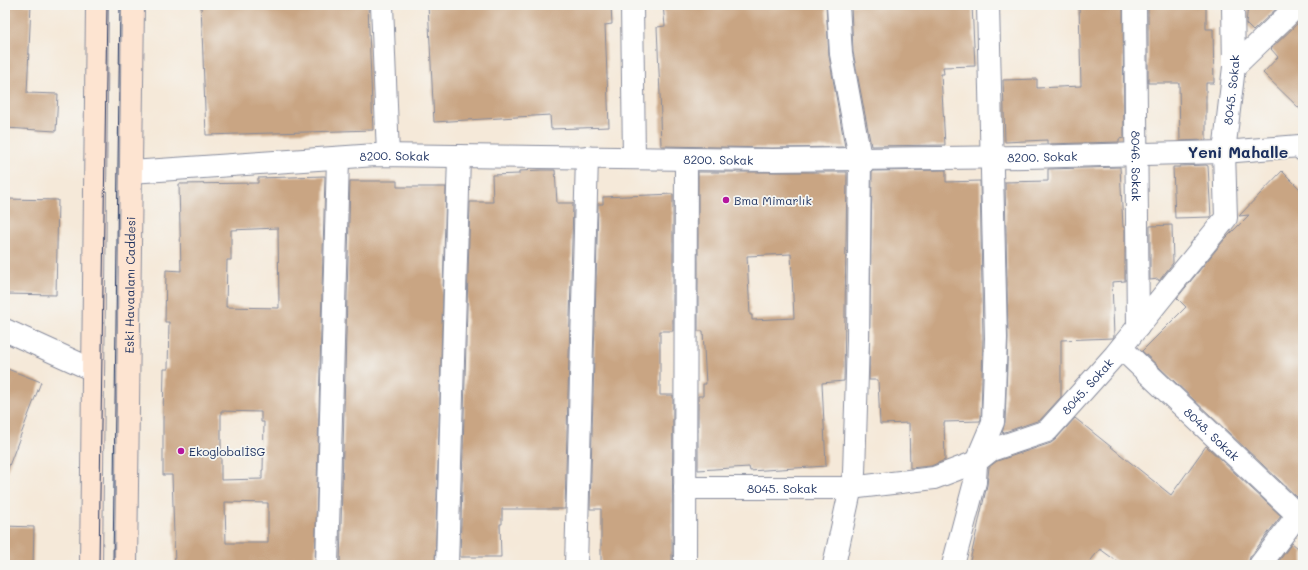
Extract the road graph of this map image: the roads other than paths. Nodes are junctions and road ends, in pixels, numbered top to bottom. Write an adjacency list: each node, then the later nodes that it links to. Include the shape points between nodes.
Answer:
1 (97, 5): 26 (street)
2 (133, 5): 22 (street, Eski Havaalanı Caddesi)
3 (382, 5): 14 (street)
4 (632, 5): 19 (street)
5 (838, 5): 20 (street, via 841,54)
6 (988, 5): 17 (street)
7 (1135, 5): 13 (street, 8046. Sokak)
8 (1233, 5): 10 (street, 8045. Sokak)
9 (1298, 5): 10 (street)
10 (1234, 67): 12 (street, 8045. Sokak)
11 (1303, 150): 12 (street, 8200. Sokak, via 1300,146)
12 (1224, 152): 13 (street, 8200. Sokak); 23 (street, 8045. Sokak, via 1226,218)
13 (1136, 154): 17 (street, 8200. Sokak); 23 (street, 8046. Sokak)
14 (388, 155): 15 (street, 8200. Sokak); 18 (street, 8200. Sokak)
15 (459, 156): 16 (street, 8200. Sokak); 34 (street)
16 (587, 157): 19 (street, 8200. Sokak); 35 (street)
17 (992, 157): 20 (street, 8200. Sokak); 27 (street, via 996,338 993,422)
18 (338, 158): 22 (street, 8200. Sokak); 33 (street)
19 (634, 158): 21 (street, 8200. Sokak)
20 (860, 158): 21 (street, 8200. Sokak); 29 (street, via 858,346 854,473)
21 (686, 159): 28 (street)
22 (132, 172): 32 (street, Eski Havaalanı Caddesi)
23 (1138, 327): 25 (street, 8045. Sokak)
24 (5, 330): 26 (street)
25 (1121, 348): 27 (street, 8045. Sokak, via 1047,431 991,450); 30 (street, 8048. Sokak)
26 (93, 370): 31 (street)
27 (976, 462): 29 (street, 8045. Sokak, via 934,478); 38 (street, via 975,482)
28 (685, 488): 29 (street, 8045. Sokak); 36 (street)
29 (850, 488): 37 (street)
30 (1301, 514): 39 (street)
31 (90, 565)
32 (126, 565)
33 (327, 565)
34 (446, 565)
35 (576, 565)
36 (685, 565)
37 (834, 565)
38 (953, 565)
39 (1260, 565)

